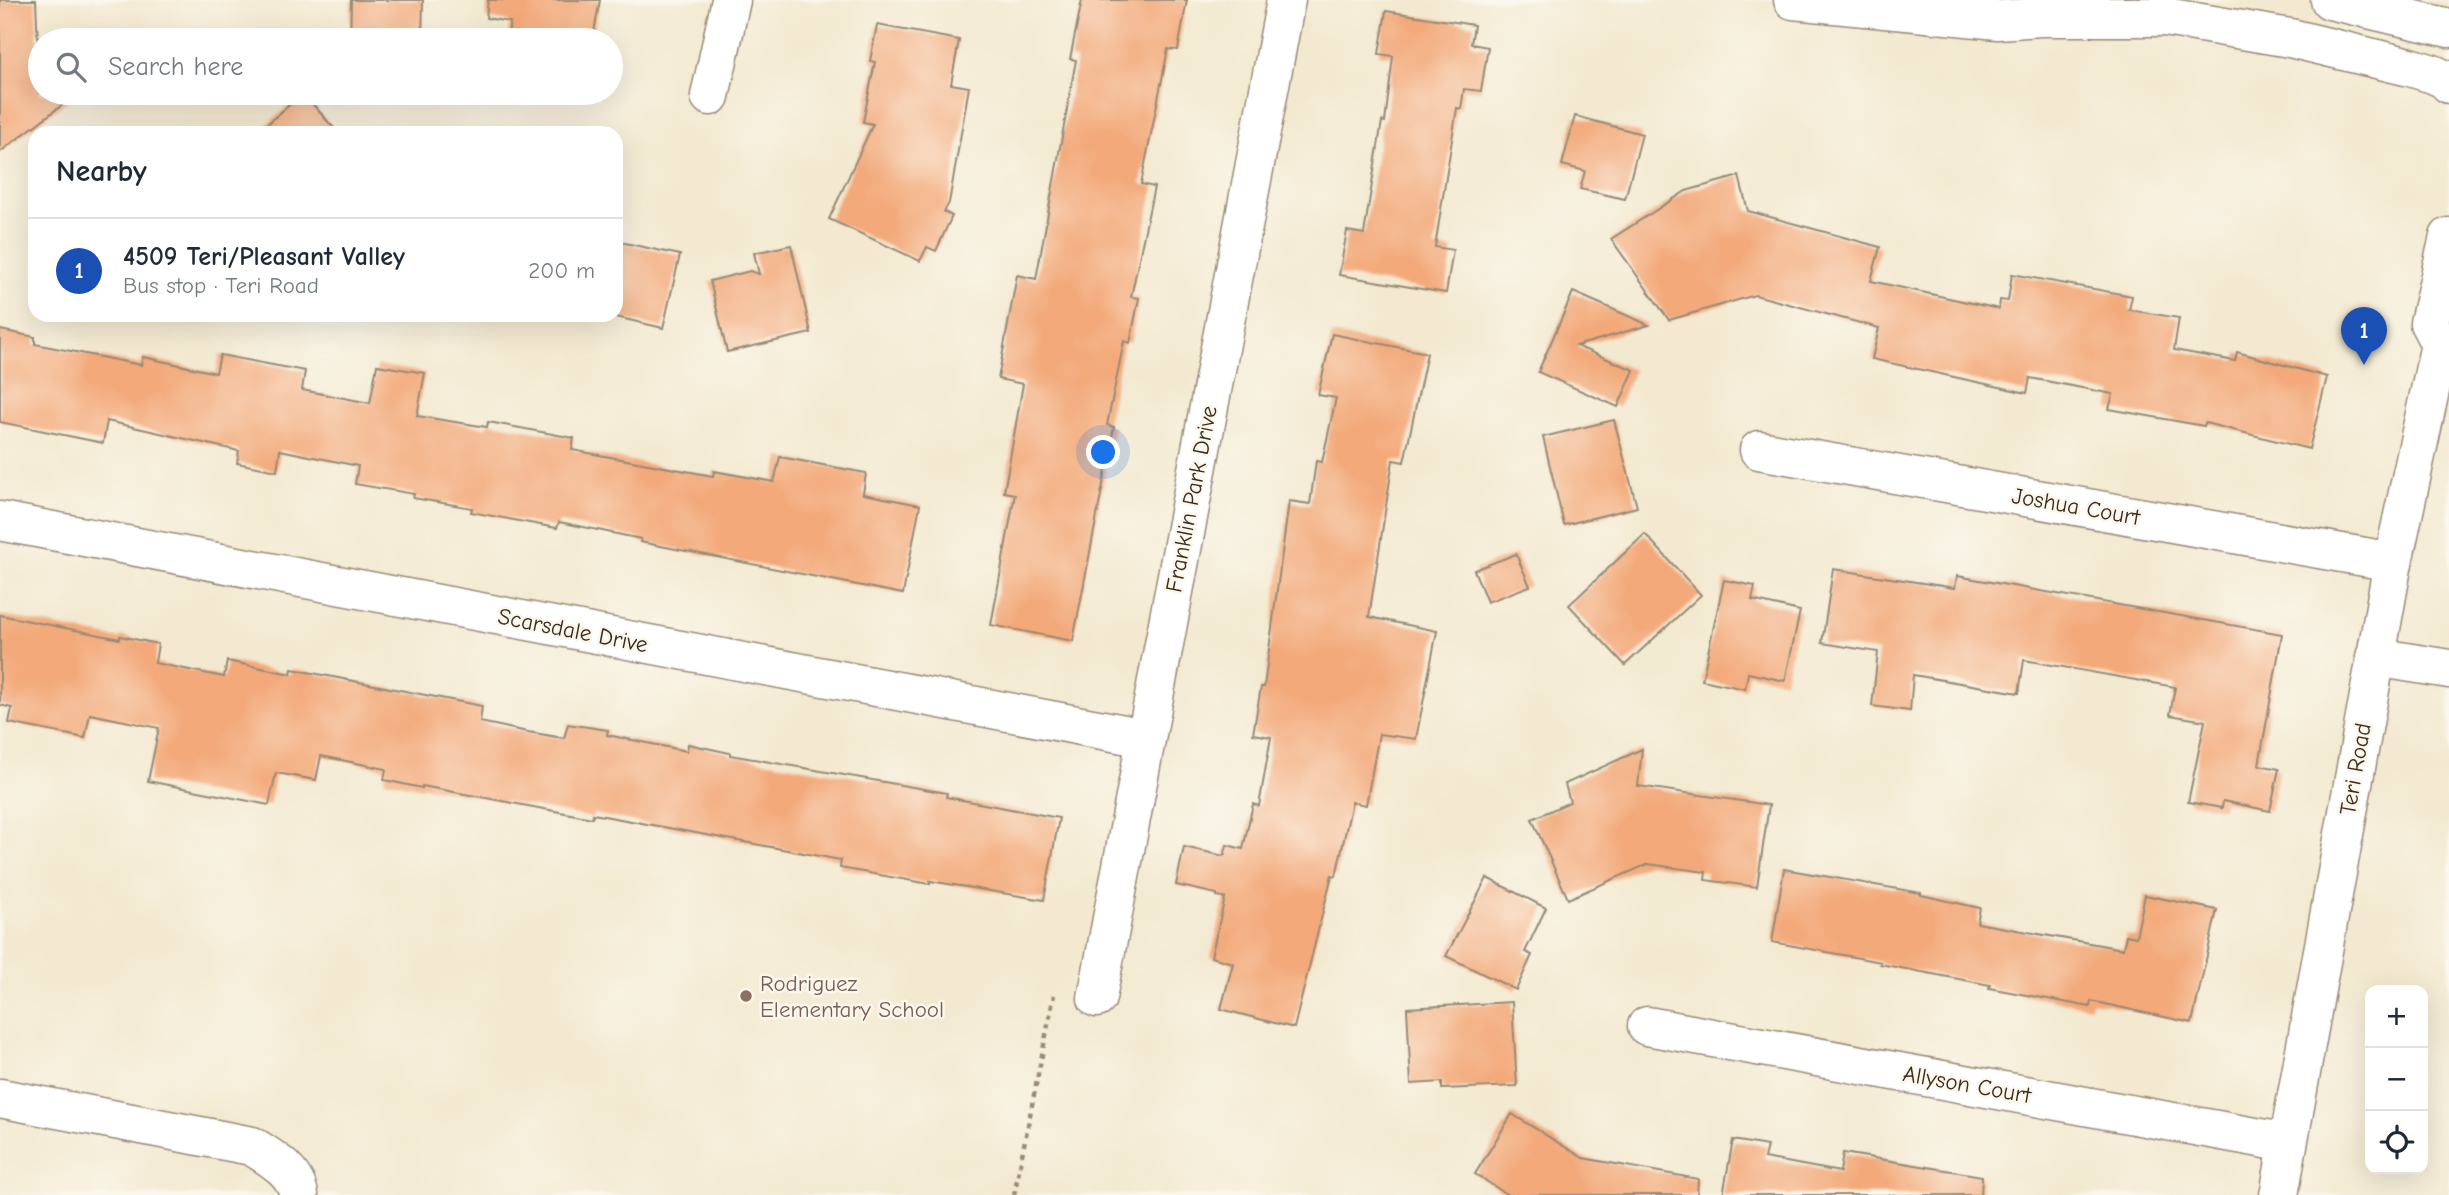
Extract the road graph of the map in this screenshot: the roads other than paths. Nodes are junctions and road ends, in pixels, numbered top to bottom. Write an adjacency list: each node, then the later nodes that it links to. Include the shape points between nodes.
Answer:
1 (730, 0): 7 (street)
2 (1286, 0): 16 (street, Franklin Park Drive)
3 (1793, 0): 6 (street, via 1998,20 2165,17 2290,38 2410,67)
4 (2330, 0): 5 (street)
5 (2449, 28)
6 (2449, 84)
7 (710, 96)
8 (2449, 237): 9 (street, Teri Road, via 2429,323)
9 (2445, 343): 10 (street, Teri Road)
10 (2440, 384): 13 (street, Teri Road)
11 (1759, 450): 13 (street, Joshua Court)
12 (0, 521): 16 (street, Scarsdale Drive)
13 (2393, 562): 14 (street, Teri Road)
14 (2375, 657): 15 (street); 20 (street, Teri Road)
15 (2449, 669)
16 (1145, 738): 17 (street, Franklin Park Drive)
17 (1097, 998)
18 (1647, 1026): 20 (street, Allyson Court)
19 (0, 1098): 21 (street, via 252,1146 281,1164)
20 (2288, 1143): 22 (street, Teri Road)
21 (299, 1195)
22 (2279, 1195)

